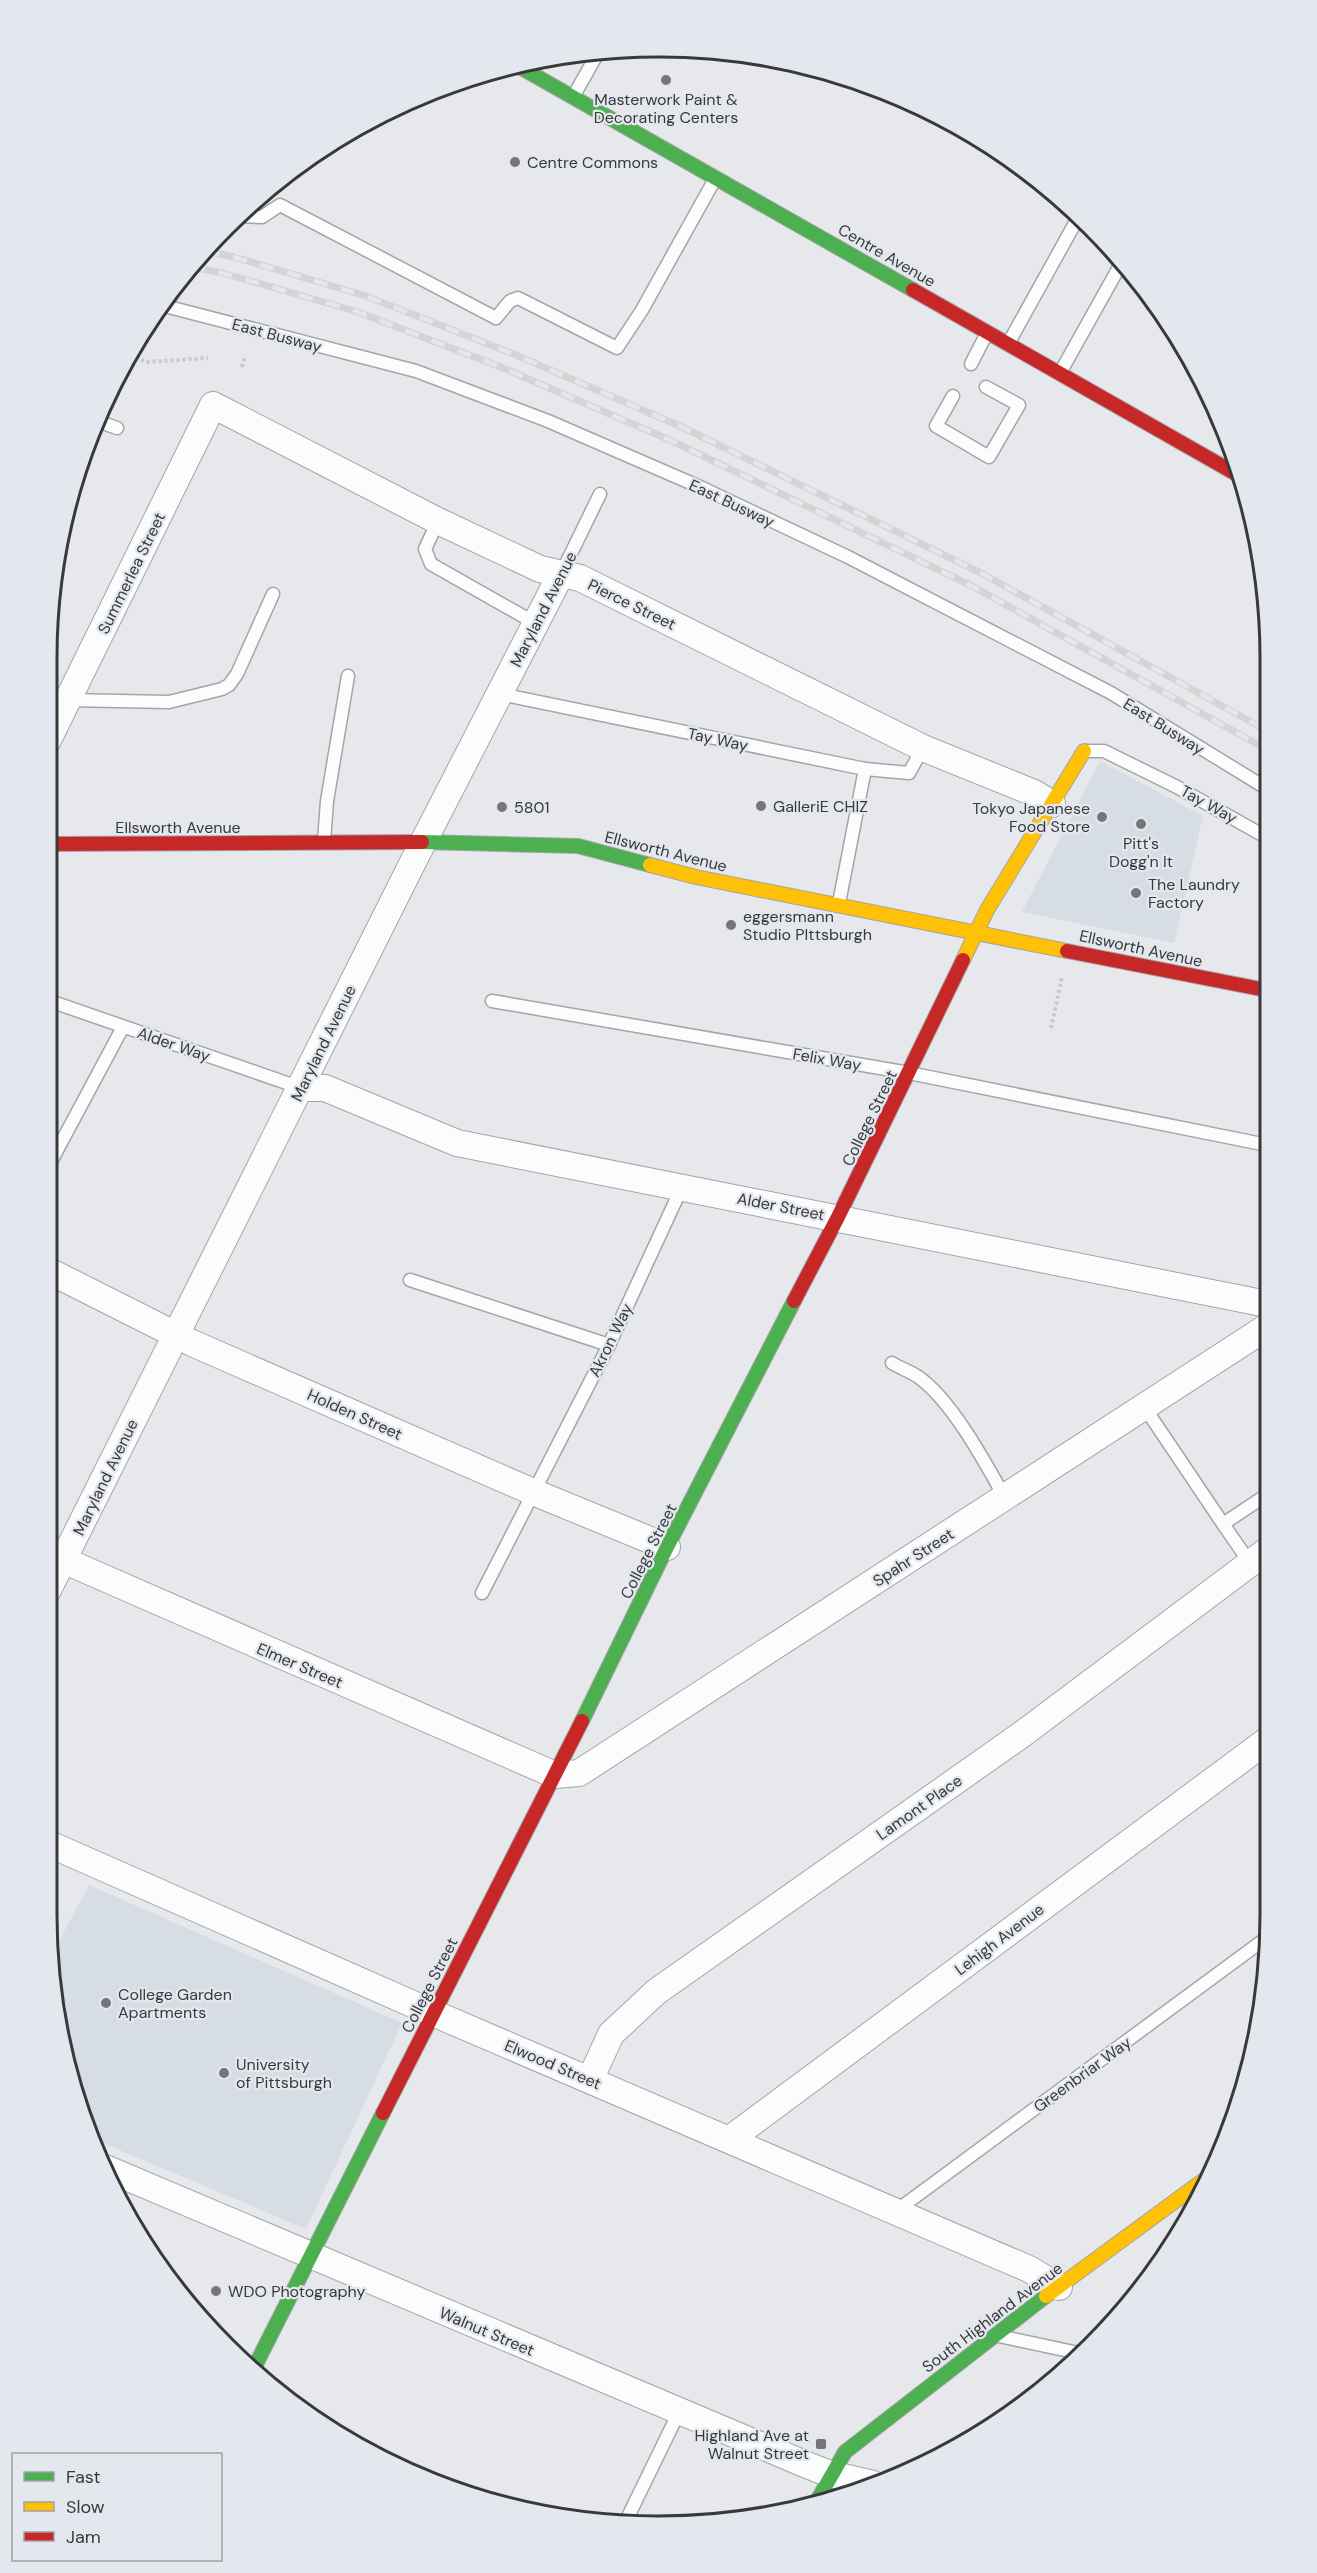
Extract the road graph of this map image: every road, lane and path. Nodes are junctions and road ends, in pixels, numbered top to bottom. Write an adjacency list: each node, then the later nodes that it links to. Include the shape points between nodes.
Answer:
1 (594, 61): 3 (lane)
2 (529, 72): 3 (street, Centre Avenue)
3 (573, 97): 4 (street, Centre Avenue)
4 (716, 178): 5 (lane, via 617,348 518,298 510,301 496,318 280,205 262,217); 9 (street, Centre Avenue)
5 (251, 217)
6 (1074, 224): 10 (lane)
7 (1118, 270): 16 (lane)
8 (170, 307): 35 (lane, East Busway, via 416,371 548,421 700,487 848,557 1111,693)
9 (987, 332): 10 (street, Centre Avenue); 14 (lane)
10 (1007, 344): 16 (street, Centre Avenue)
11 (245, 355): 15 (path)
12 (139, 357): 13 (path, via 145,362)
13 (208, 358)
14 (970, 364)
15 (242, 367)
16 (1059, 374): 22 (street, Centre Avenue)
17 (986, 387): 18 (lane, via 1019,405 989,457 936,426)
18 (953, 396)
19 (213, 405): 24 (street, Pierce Street); 30 (street, Summerlea Street)
20 (105, 424): 21 (lane)
21 (117, 428)
22 (1230, 470)
23 (600, 494): 25 (lane, Maryland Avenue)
24 (438, 521): 25 (street, Pierce Street, via 540,569); 27 (lane, via 425,549 431,564)
25 (561, 574): 27 (street, Maryland Avenue); 32 (street, Pierce Street, via 580,578)
26 (273, 594): 30 (lane, via 237,674 222,690 169,702)
27 (535, 623): 29 (street, Maryland Avenue)
28 (348, 676): 39 (lane)
29 (500, 694): 34 (lane, Tay Way); 38 (street, Maryland Avenue)
30 (68, 700): 31 (street, Summerlea Street)
31 (57, 722)
32 (923, 748): 34 (lane, Tay Way, via 909,773); 36 (street, Pierce Street)
33 (1084, 751): 36 (street, College Street); 37 (lane, Tay Way, via 1100,750 1113,755)
34 (865, 769): 41 (lane)
35 (1260, 785)
36 (1052, 804): 42 (street, College Street)
37 (1260, 834)
38 (424, 842): 39 (street, Ellsworth Avenue); 41 (street, Ellsworth Avenue, via 578,846 696,877); 50 (street, Maryland Avenue)
39 (323, 843): 40 (street, Ellsworth Avenue)
40 (57, 844)
41 (839, 905): 42 (street, Ellsworth Avenue)
42 (977, 931): 44 (street, Ellsworth Avenue); 49 (street, College Street)
43 (1062, 975): 48 (path)
44 (1260, 989)
45 (492, 1001): 49 (lane, Felix Way)
46 (57, 1004): 47 (lane, Alder Way)
47 (123, 1027): 50 (lane, Alder Way); 52 (lane)
48 (1051, 1028)
49 (909, 1073): 51 (lane, Felix Way); 54 (street, College Street)
50 (301, 1088): 53 (street, Alder Street, via 325,1088 457,1143); 59 (street, Maryland Avenue)
51 (1260, 1144)
52 (57, 1150)
53 (682, 1186): 54 (street, Alder Street); 60 (lane, Akron Way)
54 (838, 1217): 57 (street, Alder Street); 67 (street, College Street)
55 (57, 1275): 59 (street, Holden Street)
56 (410, 1280): 60 (lane)
57 (1260, 1303)
58 (1260, 1332): 62 (street, Spahr Street)
59 (175, 1335): 63 (street, Holden Street); 68 (street, Maryland Avenue)
60 (609, 1345): 63 (lane, Akron Way)
61 (892, 1363): 64 (lane, via 939,1395)
62 (1145, 1408): 64 (street, Spahr Street); 66 (lane)
63 (533, 1492): 67 (street, Holden Street); 71 (lane, Akron Way)
64 (1005, 1498): 73 (street, Spahr Street, via 579,1773)
65 (1260, 1499): 66 (lane)
66 (1223, 1524): 69 (lane)
67 (667, 1547): 73 (street, College Street)
68 (57, 1553)
69 (1259, 1556): 77 (street, Lamont Place, via 1021,1735 656,1992 611,2034)
70 (57, 1558): 73 (street, Elmer Street)
71 (482, 1593)
72 (1260, 1746): 78 (street, Lehigh Avenue)
73 (555, 1775): 76 (street, College Street)
74 (57, 1848): 76 (street, Elwood Street)
75 (1259, 1943): 81 (lane, Greenbriar Way)
76 (433, 2013): 77 (street, Elwood Street); 82 (street, College Street)
77 (590, 2080): 78 (street, Elwood Street)
78 (730, 2139): 81 (street, Elwood Street)
79 (115, 2172): 82 (street, Walnut Street)
80 (1195, 2187): 83 (street, South Highland Avenue)
81 (895, 2211): 83 (street, Elwood Street, via 1040,2273)
82 (311, 2256): 86 (street, College Street); 87 (street, Walnut Street)
83 (1059, 2287): 84 (street, South Highland Avenue)
84 (994, 2334): 85 (lane); 88 (street, South Highland Avenue, via 845,2452)
85 (1072, 2351)
86 (257, 2362)
87 (679, 2412): 88 (street, Walnut Street); 91 (lane)
88 (830, 2474): 89 (street, Walnut Street); 90 (street, South Highland Avenue)
89 (860, 2481)
90 (820, 2494)
91 (629, 2515)

